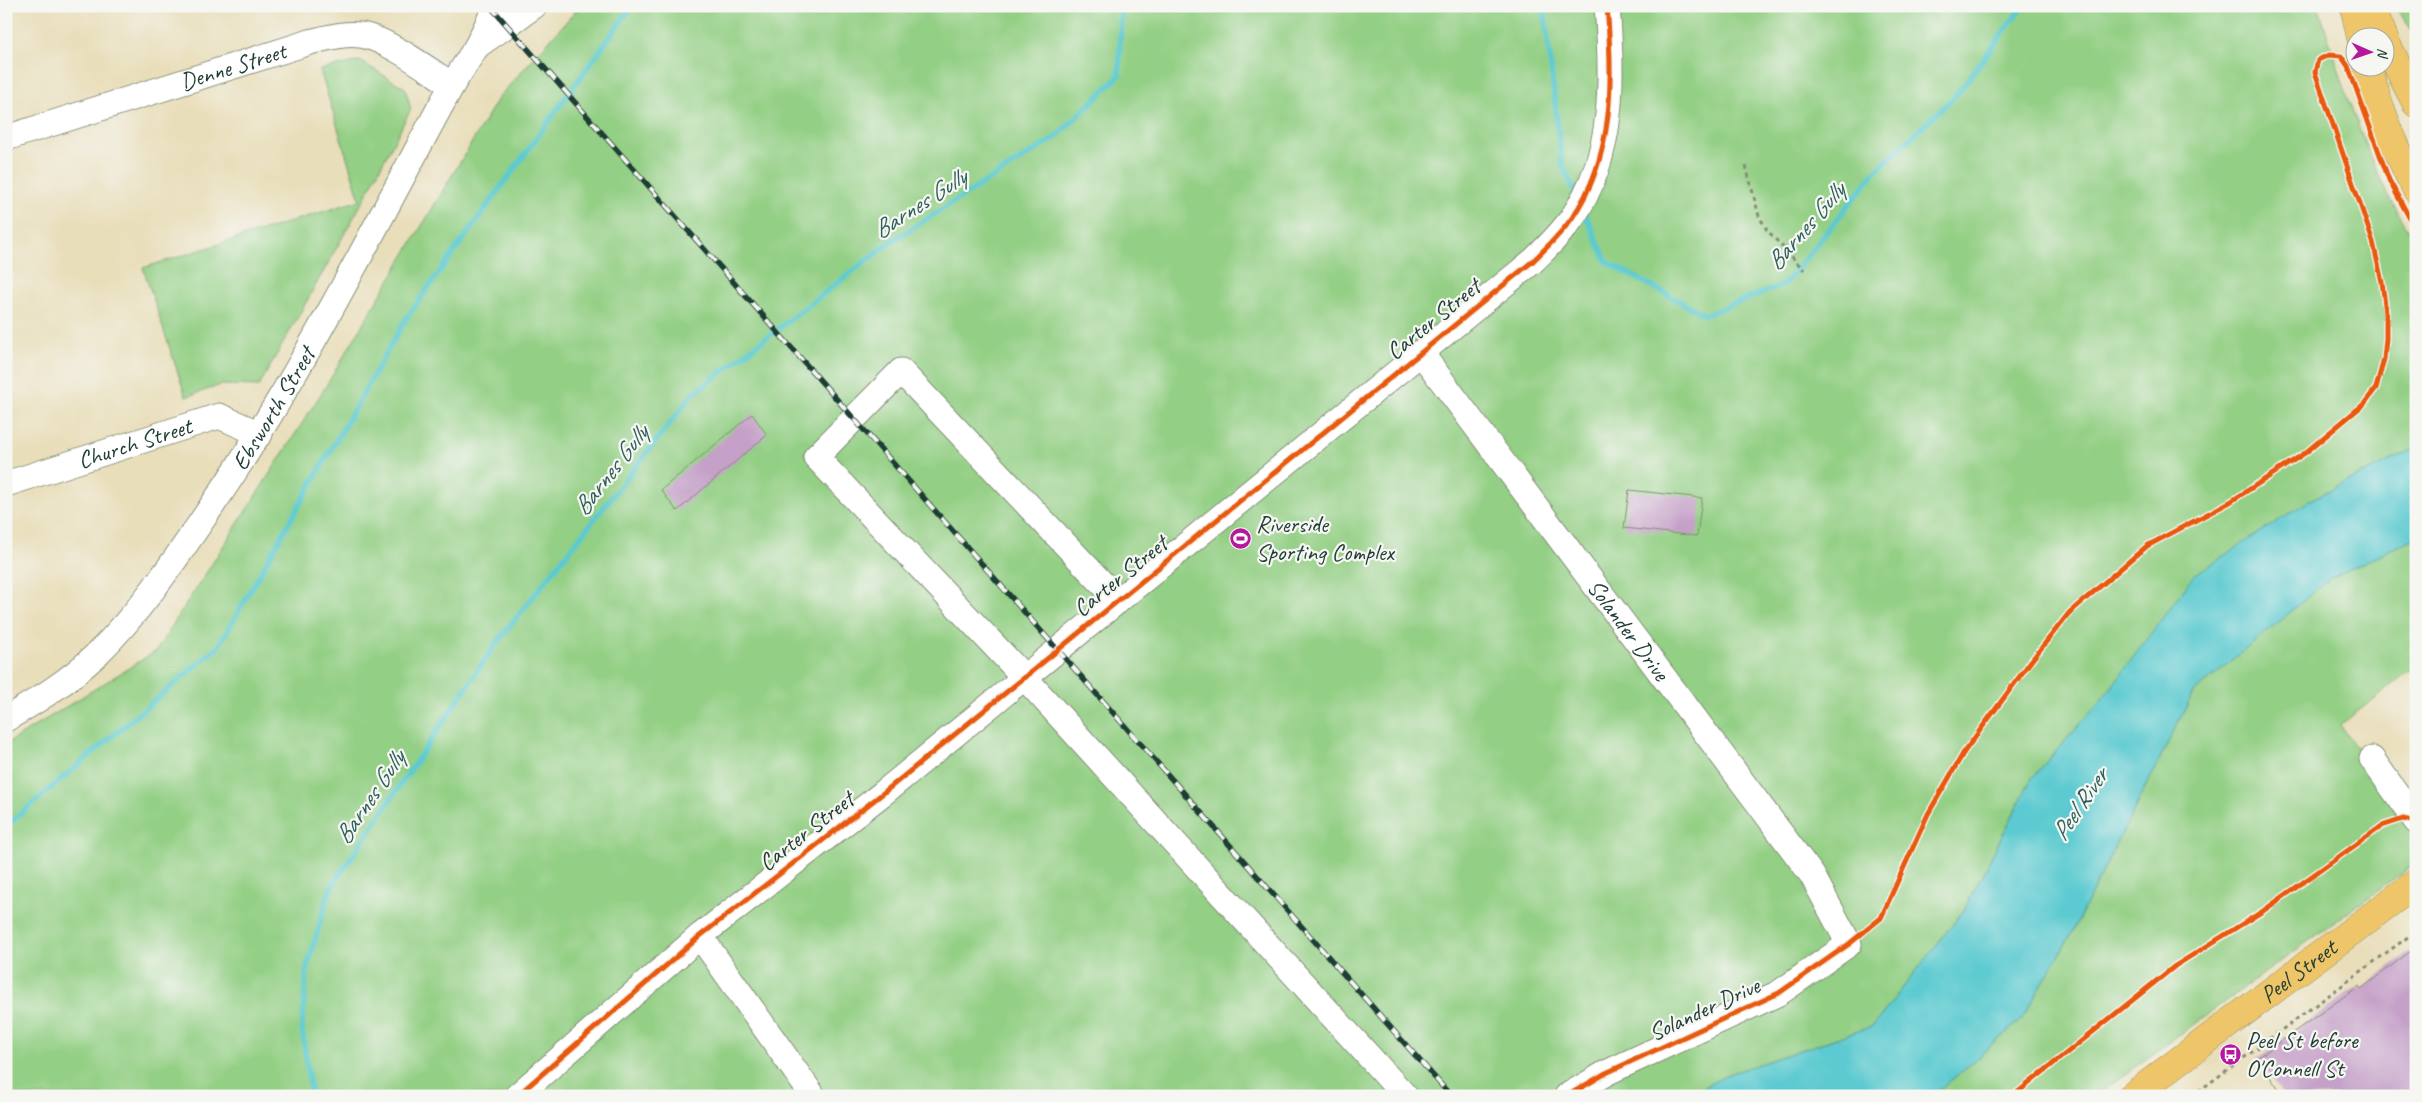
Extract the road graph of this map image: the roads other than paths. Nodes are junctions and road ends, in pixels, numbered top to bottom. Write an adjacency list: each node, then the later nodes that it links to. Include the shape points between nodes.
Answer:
1 (496, 6): 8 (street, Ebsworth Street)
2 (534, 6): 8 (street, Ebsworth Street)
3 (1607, 6): 15 (street, Carter Street, via 1611,100 1605,137 1585,194 1572,218 1533,261)
4 (2354, 6): 6 (main road)
5 (2371, 6): 7 (main road)
6 (2359, 28)
7 (2380, 28)
8 (477, 46): 11 (street, Ebsworth Street)
9 (2394, 58): 12 (main road)
10 (2371, 78): 14 (main road)
11 (452, 85): 13 (street, Denne Street, via 379,41 347,34 310,42); 16 (street, Ebsworth Street)
12 (2416, 103)
13 (6, 138)
14 (2416, 189)
15 (1421, 353): 18 (street, Carter Street); 28 (street, Solander Drive, via 1812,875 1849,944 1779,994 1606,1073)
16 (260, 434): 17 (street, Church Street, via 219,416); 20 (street, Ebsworth Street, via 190,538 121,628 71,677)
17 (6, 484)
18 (1118, 600): 19 (street, Carter Street); 19 (street, via 901,371 816,457)
19 (1024, 677): 24 (street, Carter Street, via 882,794); 27 (street)
20 (6, 720)
21 (2372, 759): 22 (street)
22 (2416, 821)
23 (2416, 883): 29 (main road, Peel Street)
24 (700, 936): 25 (street, Carter Street); 26 (street)
25 (517, 1096)
26 (813, 1096)
27 (1405, 1096)
28 (1567, 1096)
29 (2132, 1096)

